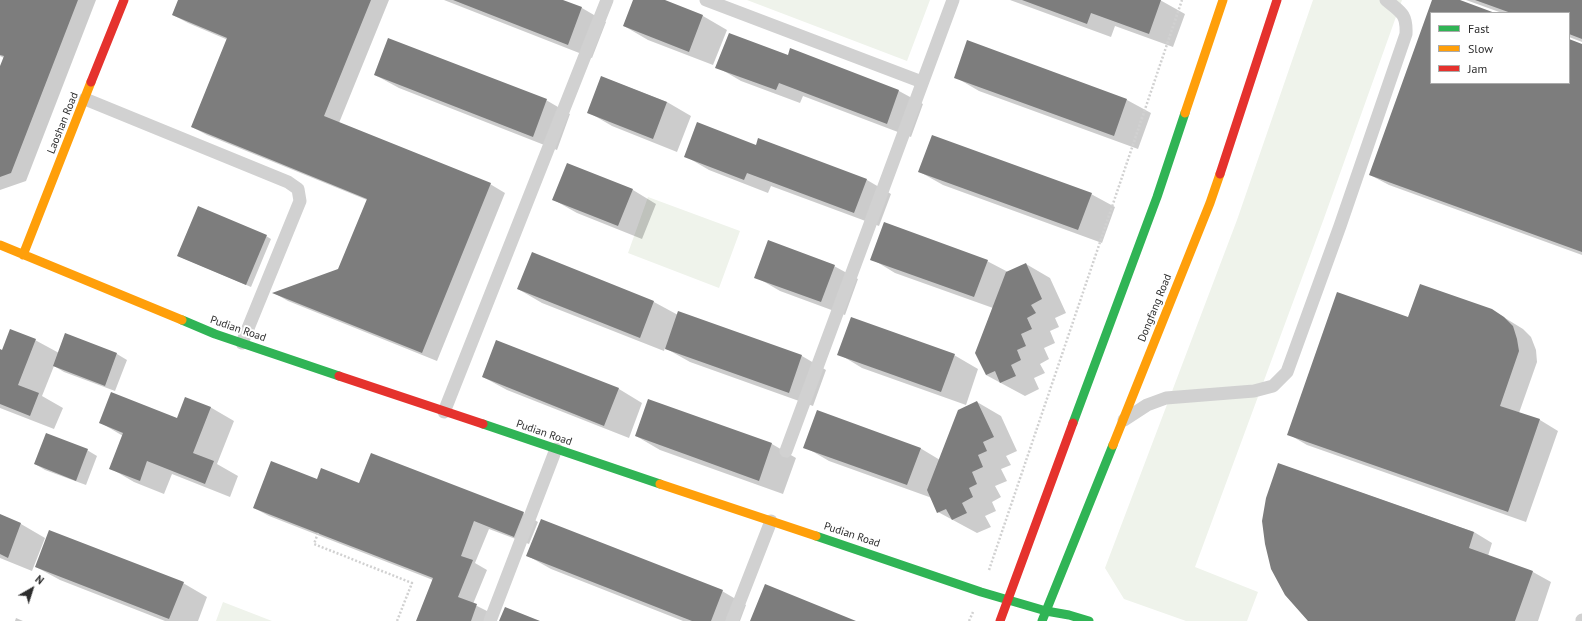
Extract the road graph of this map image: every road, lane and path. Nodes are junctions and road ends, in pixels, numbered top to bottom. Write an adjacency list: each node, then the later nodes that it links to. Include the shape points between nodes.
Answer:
1 (124, 0): 10 (street, Laoshan Road)
2 (607, 0): 14 (lane)
3 (706, 0): 9 (lane)
4 (953, 0): 9 (lane)
5 (1182, 0): 20 (path)
6 (1223, 0): 21 (street, via 1157,197)
7 (1277, 0): 15 (street, Dongfang Road, via 1210,203)
8 (1386, 0): 15 (lane, via 1401,12 1407,22 1406,34 1287,372 1273,386 1254,391 1166,398 1147,405)
9 (922, 82): 17 (lane)
10 (85, 99): 12 (street, Laoshan Road); 13 (lane, via 288,182 298,189 300,201)
11 (0, 245): 12 (street, Pudian Road)
12 (23, 255): 13 (street, Pudian Road)
13 (242, 343): 14 (street, Pudian Road)
14 (444, 412): 16 (street, Pudian Road)
15 (1122, 421): 22 (street, Dongfang Road)
16 (556, 449): 18 (street, Pudian Road); 24 (lane)
17 (786, 451)
18 (771, 521): 20 (street, Pudian Road); 25 (lane)
19 (318, 533): 23 (path, via 314,544 412,583)
20 (981, 592): 21 (street, Pudian Road); 26 (path)
21 (1008, 600): 22 (street, Pudian Road); 27 (street)
22 (1046, 611): 28 (street, Dongfang Road); 29 (street, Pudian Road)
23 (397, 621)
24 (490, 621)
25 (732, 621)
26 (969, 621)
27 (1000, 621)
28 (1042, 621)
29 (1089, 621)

